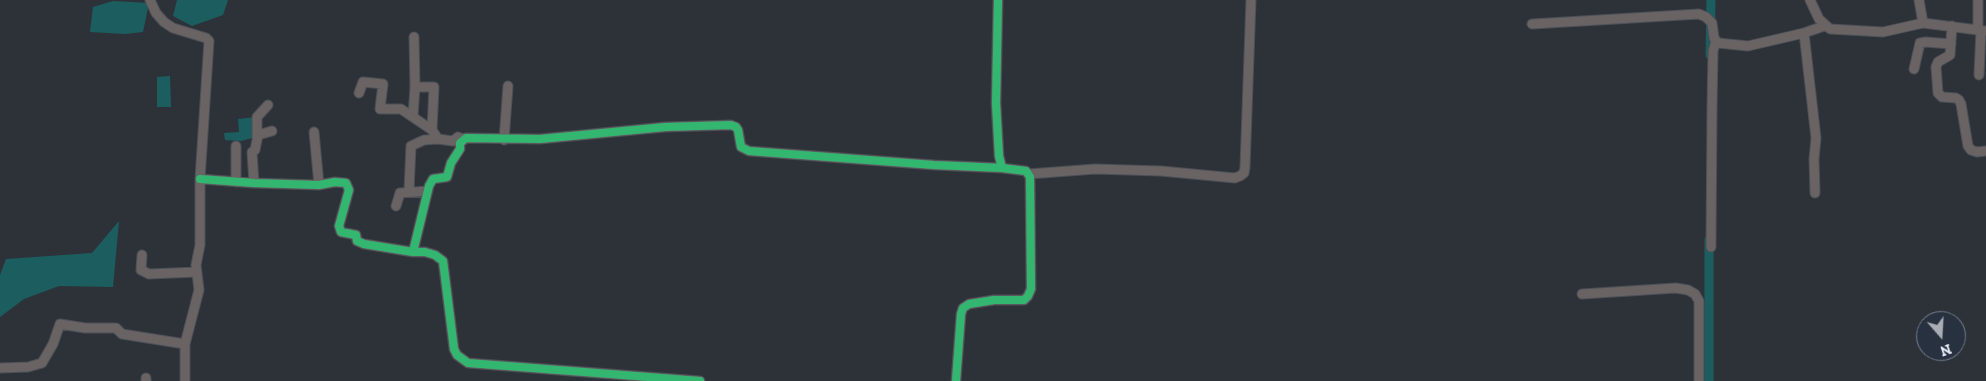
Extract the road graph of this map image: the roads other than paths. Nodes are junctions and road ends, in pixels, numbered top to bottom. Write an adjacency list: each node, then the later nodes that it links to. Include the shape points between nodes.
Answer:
1 (150, 0): 34 (street, via 164,22 209,41)
2 (998, 0): 32 (street, via 996,103)
3 (1251, 0): 33 (street, via 1244,173 1236,178 1113,169)
4 (1810, 0): 9 (street)
5 (1919, 0): 7 (street)
6 (1978, 0): 11 (street)
7 (1923, 23): 9 (street, via 1883,32); 10 (street)
8 (1532, 24): 14 (street, via 1694,14 1709,20)
9 (1824, 26): 12 (street)
10 (1952, 26): 11 (street); 15 (street)
11 (1982, 30): 17 (street)
12 (1804, 33): 14 (street, via 1748,46); 40 (street, via 1816,138)
13 (414, 37): 19 (street)
14 (1716, 41): 42 (street, via 1713,51)
15 (1951, 44): 16 (street, via 1920,43); 31 (street, via 1949,57 1936,64 1938,92 1942,97 1959,100 1968,146 1971,150)
16 (1914, 69)
17 (1979, 75)
18 (508, 86): 29 (street)
19 (415, 87): 22 (street); 23 (street, via 434,87)
20 (359, 93): 22 (street, via 362,82 383,84 380,109 401,108)
21 (268, 104): 26 (street, via 257,117)
22 (414, 116): 23 (street)
23 (432, 130): 27 (street)
24 (272, 131): 26 (street)
25 (314, 132): 37 (street)
26 (257, 138): 36 (street, via 256,150 252,152)
27 (438, 139): 28 (street); 38 (street, via 424,140 411,146)
28 (464, 139): 29 (street); 39 (street, via 447,178 433,179)
29 (504, 140): 32 (street, via 731,125 738,130 741,147 749,151)
30 (236, 146): 35 (street)
31 (1986, 151)
32 (1002, 168): 33 (street)
33 (1029, 174): 51 (street, via 1031,289 1024,300 982,301 963,308)
34 (200, 179): 35 (street); 45 (street)
35 (236, 182): 36 (street)
36 (254, 184): 37 (street)
37 (319, 185): 43 (street, via 342,182 348,186 339,226 341,232 356,235 357,241 364,244)
38 (409, 191): 39 (street); 41 (street, via 400,192)
39 (428, 191): 43 (street)
40 (1815, 193)
41 (396, 206)
42 (1711, 247)
43 (414, 252): 50 (street, via 435,255 443,260 454,349 468,363)
44 (142, 255): 45 (street, via 141,270 149,274)
45 (197, 272): 47 (street, via 199,290)
46 (1582, 294): 52 (street, via 1676,288 1695,294 1699,301)
47 (185, 344): 48 (street, via 122,334 116,328 60,324 42,363); 49 (street)
48 (0, 368)
49 (184, 381)
50 (700, 381)
51 (956, 381)
52 (1699, 381)

